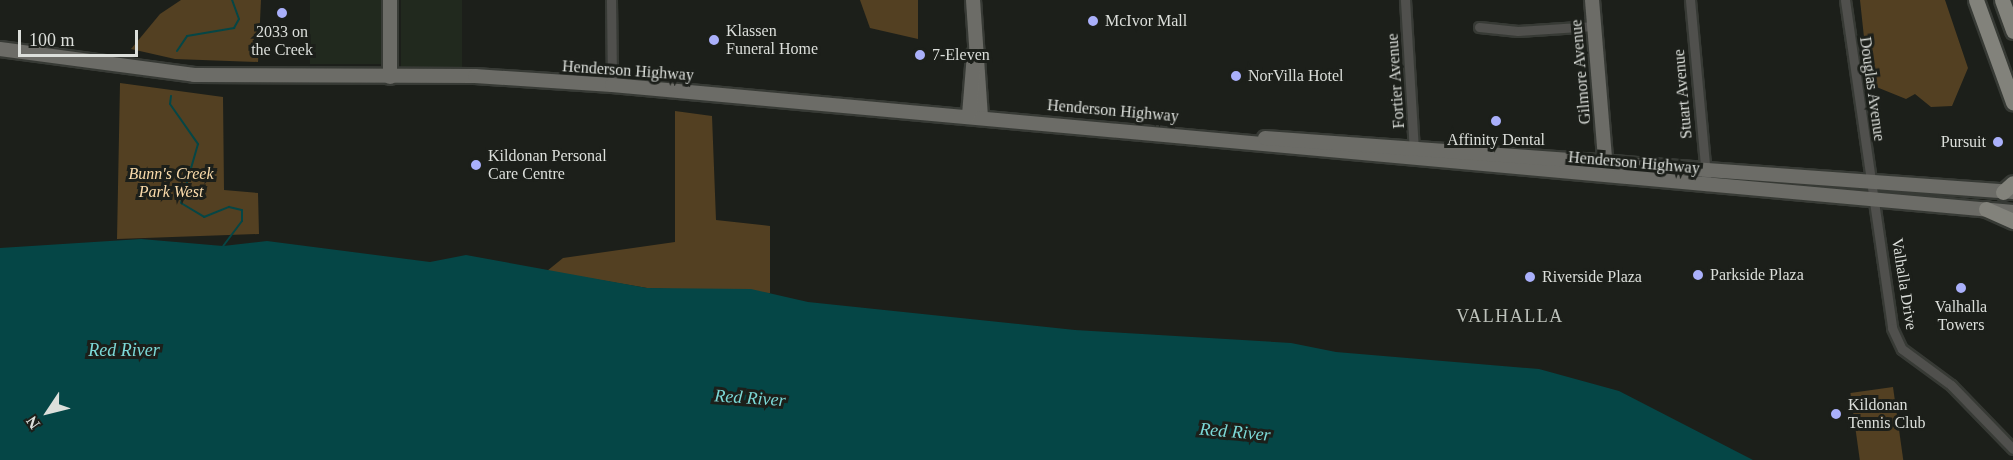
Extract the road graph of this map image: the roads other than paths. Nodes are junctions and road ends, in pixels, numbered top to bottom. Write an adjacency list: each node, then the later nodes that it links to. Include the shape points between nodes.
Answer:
1 (390, 0): 14 (main road)
2 (611, 0): 15 (street)
3 (973, 0): 17 (main road)
4 (1405, 0): 18 (street, Fortier Avenue)
5 (1592, 0): 10 (main road, Gilmore Avenue)
6 (1690, 0): 20 (street, Stuart Avenue)
7 (1845, 0): 22 (street, Douglas Avenue)
8 (1976, 0): 16 (main road)
9 (2002, 0): 12 (main road)
10 (1594, 26): 11 (street, via 1518,31); 19 (main road, Gilmore Avenue)
11 (1479, 27)
12 (2013, 31)
13 (0, 49): 14 (main road, Henderson Highway, via 194,75)
14 (390, 77): 15 (main road, Henderson Highway)
15 (612, 85): 17 (main road, Henderson Highway)
16 (2013, 102)
17 (975, 116): 18 (main road, Henderson Highway)
18 (1414, 152): 19 (main road, Henderson Highway); 21 (main road, Henderson Highway)
19 (1605, 162): 20 (main road, Henderson Highway); 21 (main road, Gilmore Avenue)
20 (1705, 170): 22 (main road, Henderson Highway); 23 (street, Stuart Avenue)
21 (1607, 177): 23 (main road, Henderson Highway)
22 (1870, 182): 24 (main road, Henderson Highway); 25 (street, Valhalla Drive)
23 (1707, 186): 25 (main road, Henderson Highway)
24 (2010, 189)
25 (1875, 201): 26 (main road, Henderson Highway); 29 (street, Valhalla Drive, via 1892,328 1902,349 1951,385)
26 (1986, 209): 27 (main road, Henderson Highway); 28 (main road)
27 (2013, 212)
28 (2013, 221)
29 (2013, 449)

